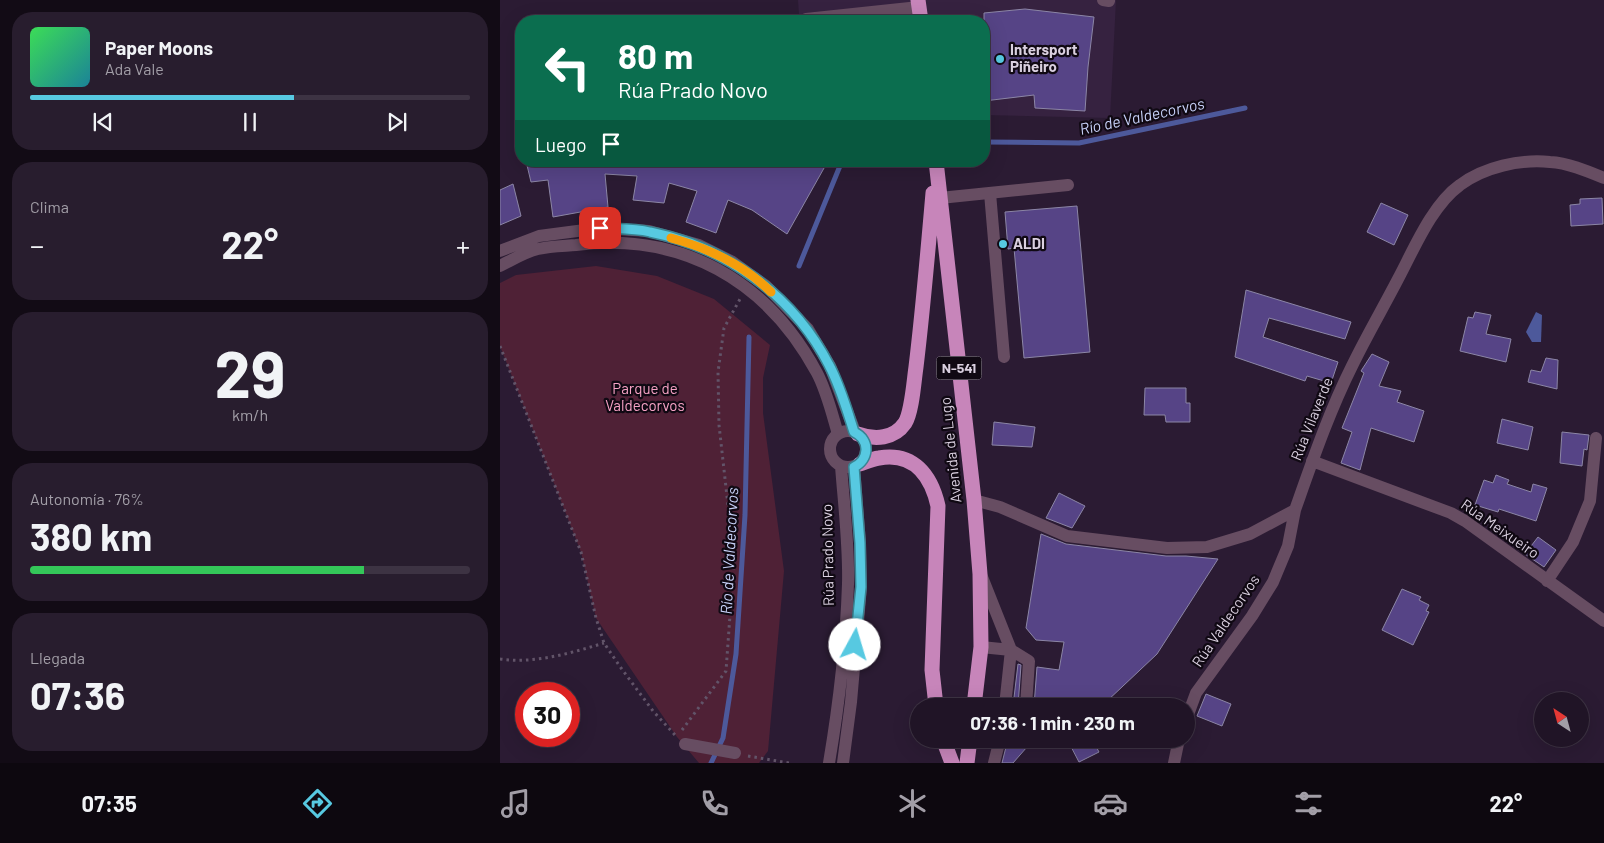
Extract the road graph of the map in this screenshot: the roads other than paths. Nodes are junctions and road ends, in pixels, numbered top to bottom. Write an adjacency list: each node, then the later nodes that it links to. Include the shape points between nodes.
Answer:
1 (919, 6): 2 (street)
2 (841, 15)
3 (936, 167): 12 (highway, via 924,305 906,422 894,434 869,438)
4 (937, 167): 8 (highway, Avenida de Lugo / N-541)
5 (1604, 178): 15 (street, Rúa Vilaverde, via 1551,162 1526,161 1481,173 1448,194 1419,240 1352,366)
6 (1068, 185): 7 (street)
7 (990, 193): 8 (street); 11 (street)
8 (940, 198): 17 (highway, Avenida de Lugo / N-541)
9 (500, 251): 12 (street, via 539,236 600,228 648,231 699,245 731,261 766,286 808,330 830,366)
10 (500, 266): 13 (street, via 538,249 602,242 649,245 698,259 728,274 760,299 799,343 818,375)
11 (1004, 356)
12 (856, 433): 13 (street); 16 (street, via 867,449 864,458)
13 (838, 434): 16 (street, via 830,450 834,461)
14 (1596, 438): 20 (street, via 1590,501 1573,542)
15 (1312, 461): 18 (street, Rúa Vilaverde); 20 (street, Rúa Meixueiro, via 1451,513)
16 (851, 466): 24 (highway, via 879,458 901,459 925,473 935,492 938,506 932,670); 35 (street, Rúa Prado Novo, via 848,584 839,697); 36 (street, Rúa Prado Novo, via 860,543 861,587)
17 (974, 500): 18 (street, via 1000,507 1067,536 1167,548 1208,547 1250,534); 19 (highway, Avenida de Lugo / N-541)
18 (1295, 510): 28 (street, Rúa Valdecorvos, via 1288,546 1273,582)
19 (980, 574): 22 (highway, Avenida de Lugo / N-541); 23 (street)
20 (1547, 581): 21 (street, Rúa Meixueiro)
21 (1604, 621)
22 (981, 647): 23 (street); 25 (highway, Avenida de Lugo / N-541)
23 (1011, 650): 26 (street); 27 (street, via 1029,661)
24 (935, 698)
25 (975, 698)
26 (1006, 698)
27 (1027, 698)
28 (1194, 698)
29 (685, 744): 34 (street)
30 (946, 748): 37 (highway)
31 (969, 748): 38 (highway)
32 (998, 748): 39 (street)
33 (1177, 748): 40 (street)
34 (735, 753)
35 (829, 763)
36 (843, 763)
37 (952, 763)
38 (967, 763)
39 (994, 763)
40 (1174, 763)

